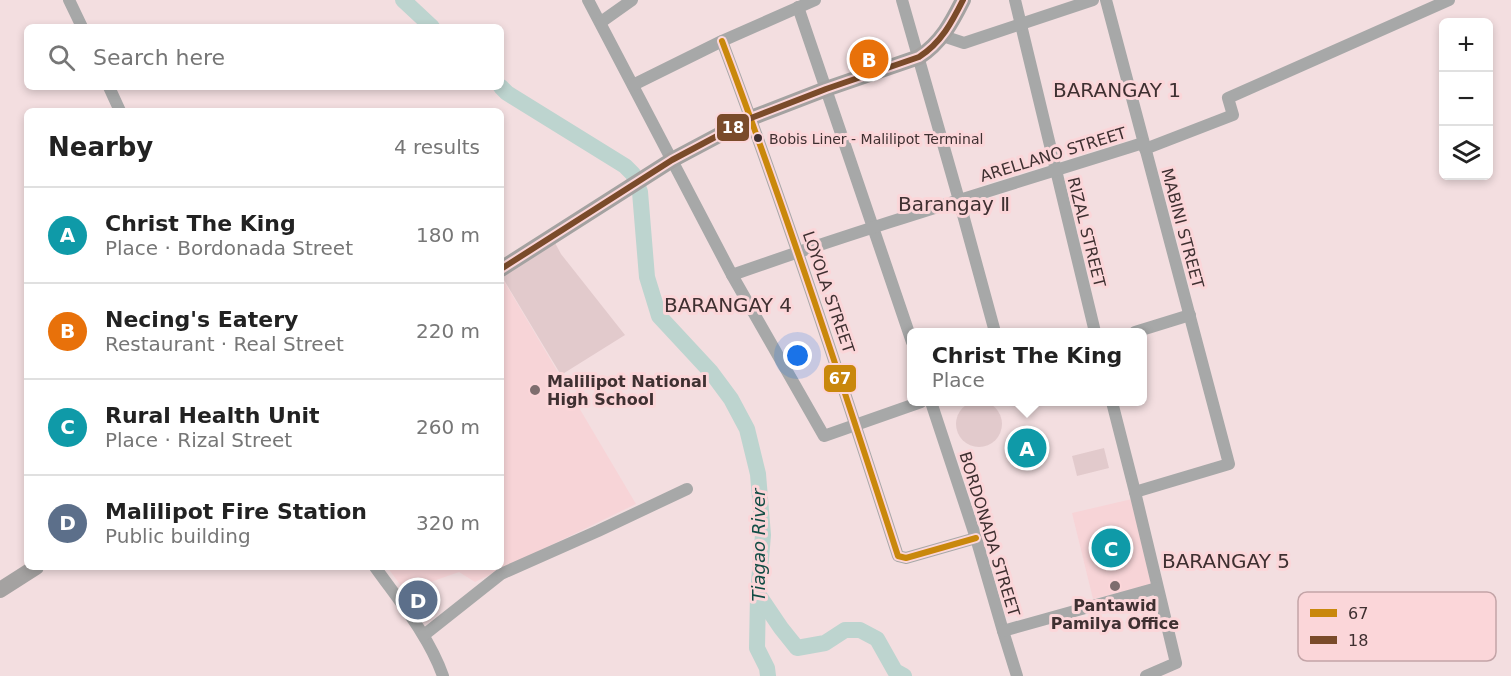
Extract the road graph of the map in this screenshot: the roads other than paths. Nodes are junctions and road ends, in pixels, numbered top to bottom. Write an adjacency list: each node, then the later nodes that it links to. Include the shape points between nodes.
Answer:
1 (69, 0): 13 (street)
2 (588, 0): 12 (street)
3 (632, 0): 12 (street)
4 (815, 0): 11 (street)
5 (902, 0): 17 (street)
6 (963, 0): 15 (main road)
7 (1015, 0): 14 (street, RIZAL STREET)
8 (1093, 0): 14 (street)
9 (1106, 0): 23 (street, MABINI STREET)
10 (1449, 0): 23 (street, ARELLANO STREET, via 1228,98 1233,115)
11 (798, 8): 16 (street); 19 (street)
12 (601, 22): 18 (street)
13 (81, 24)
14 (1020, 24): 15 (street, via 964,43); 25 (street, RIZAL STREET)
15 (943, 36): 17 (main road)
16 (722, 41): 18 (street); 22 (street, LOYOLA STREET)
17 (919, 57): 19 (main road); 26 (street)
18 (633, 85): 24 (street)
19 (826, 89): 22 (main road); 27 (street)
20 (110, 90): 21 (street)
21 (119, 108)
22 (751, 118): 24 (main road); 28 (street, LOYOLA STREET)
23 (1144, 146): 25 (street, ARELLANO STREET); 31 (street, MABINI STREET)
24 (672, 160): 29 (main road); 30 (street)
25 (1055, 170): 26 (street, ARELLANO STREET); 34 (street, RIZAL STREET)
26 (959, 200): 27 (street, ARELLANO STREET); 33 (street)
27 (874, 228): 28 (street, ARELLANO STREET); 32 (street)
28 (798, 252): 30 (street, ARELLANO STREET); 39 (street, LOYOLA STREET)
29 (504, 267)
30 (732, 275): 39 (street, via 824,436)
31 (1190, 315): 35 (street); 41 (street, MABINI STREET, via 1229,464)
32 (907, 328)
33 (994, 328)
34 (1094, 328)
35 (1147, 329)
36 (909, 406): 39 (street)
37 (932, 406): 42 (street, BORDONADA STREET)
38 (1113, 406): 41 (street)
39 (856, 424): 42 (street, LOYOLA STREET, via 898,556 906,558)
40 (687, 489): 48 (street, via 501,574)
41 (1136, 492): 45 (street)
42 (976, 538): 47 (street, BORDONADA STREET)
43 (31, 570): 46 (main road)
44 (377, 570): 48 (street)
45 (1157, 588): 47 (street); 51 (street, via 1176,663)
46 (0, 590)
47 (1003, 631): 50 (street, BORDONADA STREET)
48 (424, 635): 49 (street)
49 (443, 676)
50 (1017, 676)
51 (1146, 676)

